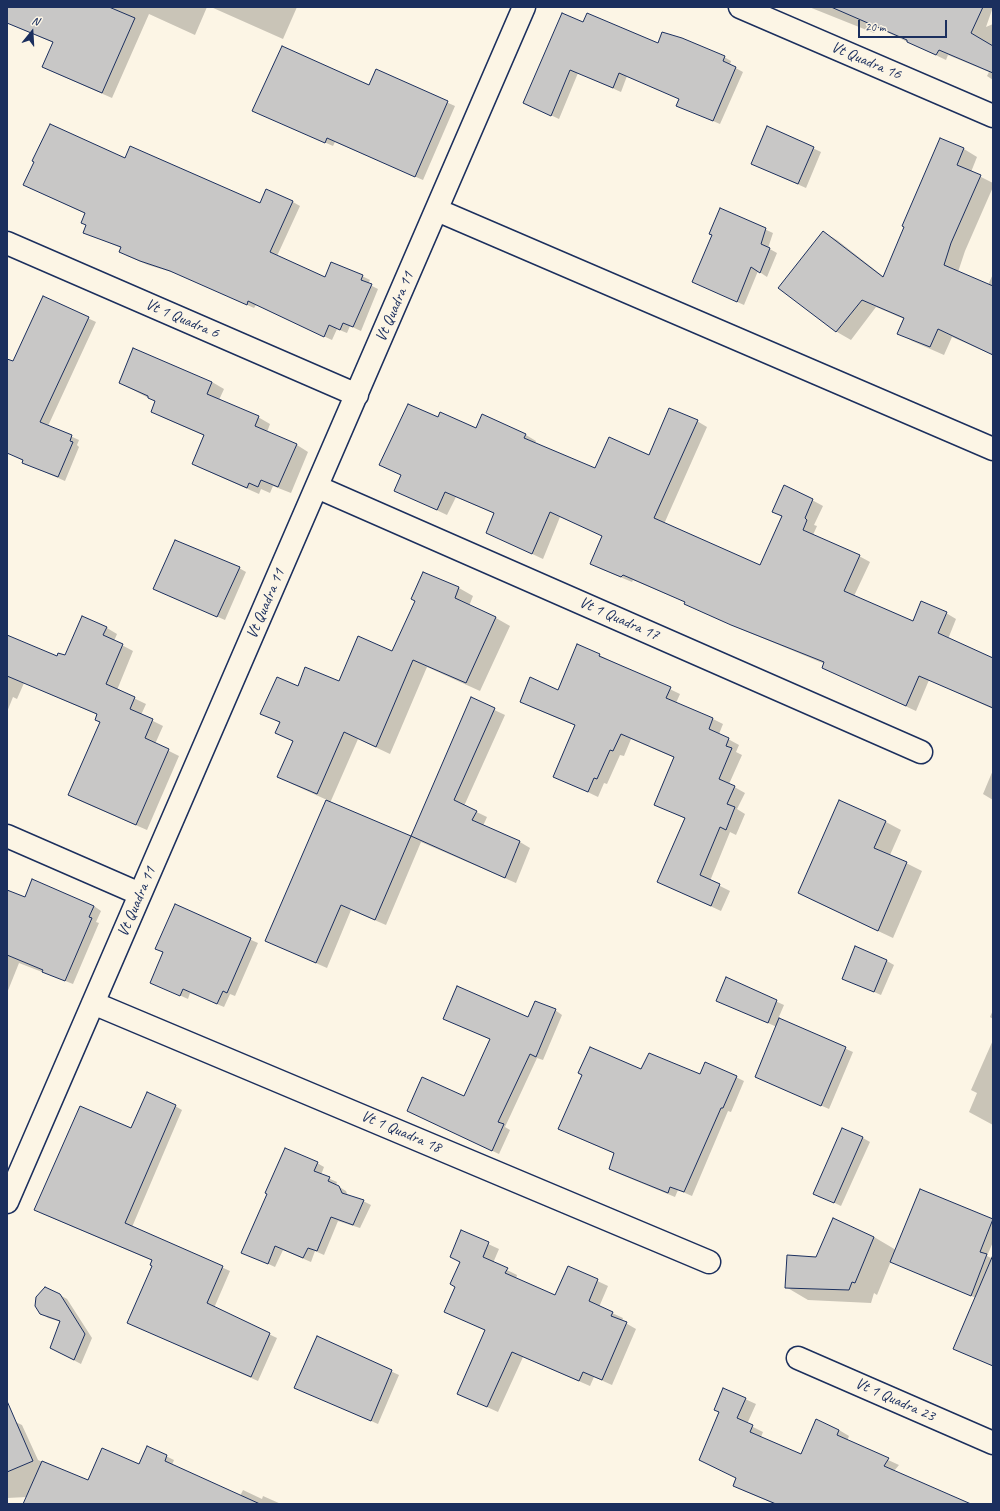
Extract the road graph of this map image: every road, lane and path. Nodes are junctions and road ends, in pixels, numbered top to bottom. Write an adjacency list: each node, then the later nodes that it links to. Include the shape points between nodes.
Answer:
1 (740, 7): 3 (street, Vt Quadra 16)
2 (519, 9): 4 (street, Vt Quadra 11)
3 (993, 116)
4 (437, 210): 6 (street, Vt Quadra 11); 7 (street)
5 (7, 243): 6 (street, Vt 1 Quadra 6)
6 (357, 395): 8 (street, Vt Quadra 11)
7 (993, 449)
8 (317, 487): 9 (street, Vt 1 Quadra 17); 11 (street, Vt Quadra 11)
9 (921, 752)
10 (7, 836): 11 (street)
11 (140, 894): 12 (street, Vt Quadra 11)
12 (93, 1003): 13 (street, Vt Quadra 11); 14 (street, Vt 1 Quadra 18)
13 (7, 1202)
14 (709, 1262)
15 (798, 1358): 16 (street, Vt 1 Quadra 23)
16 (993, 1443)

